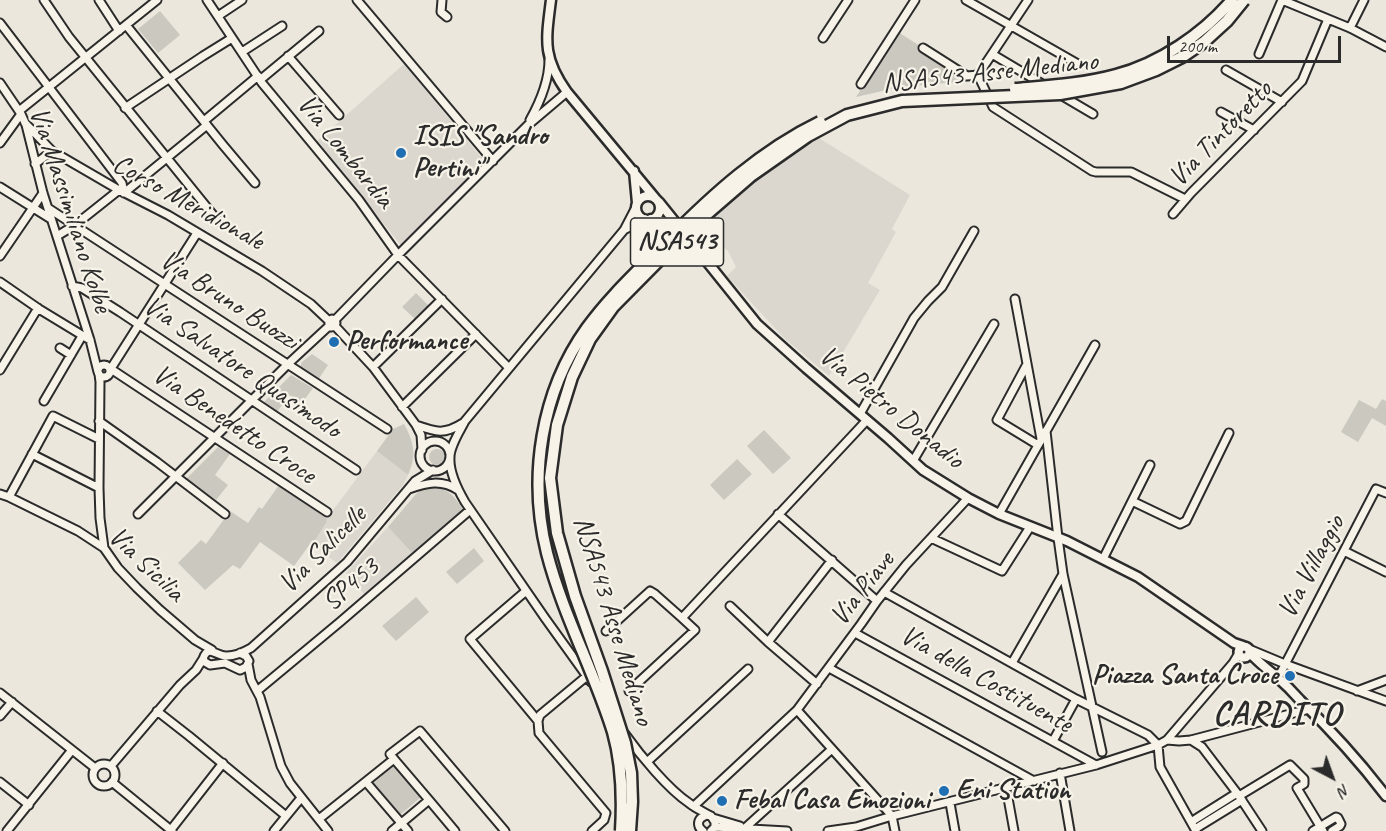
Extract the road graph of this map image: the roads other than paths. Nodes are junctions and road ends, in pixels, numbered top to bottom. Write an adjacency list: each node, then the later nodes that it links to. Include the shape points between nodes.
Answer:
1 (44, 0): 36 (street)
2 (99, 0): 26 (street)
3 (207, 0): 18 (street, Via Lombardia)
4 (242, 0): 18 (street)
5 (357, 0): 60 (street)
6 (442, 0): 19 (street, via 441,12)
7 (551, 0): 37 (main road, Via Pietro Donadio)
8 (848, 0): 28 (street)
9 (915, 0): 44 (street)
10 (966, 0): 24 (street)
11 (1028, 0): 24 (street)
12 (1232, 0): 240 (highway, NSA543 Asse Mediano / NSA543, bridge, via 1186,43 1118,75 1048,86 901,97 855,107 799,132 751,165 687,220 587,328 558,382 544,427 538,482 548,555 613,733 622,789)
13 (1244, 0): 241 (highway, NSA543 Asse Mediano / NSA543, bridge, via 1204,42 1156,70 1121,83 1060,93 902,101 847,115 808,136 751,176 692,227 621,299 590,339 572,376 557,424 550,478 557,533 625,743 631,773)
14 (1282, 0): 17 (street); 34 (street)
15 (1364, 0): 25 (street)
16 (154, 1): 22 (street)
17 (1302, 4): 20 (street)
18 (218, 16): 29 (street, Via Lombardia)
19 (447, 17)
20 (1328, 19): 25 (street); 47 (street, Via Tintoretto, via 1302,81)
21 (0, 23): 45 (street)
22 (126, 25): 26 (street); 41 (street)
23 (282, 26): 32 (street)
24 (1010, 26): 33 (street); 38 (street)
25 (1350, 28): 30 (street)
26 (119, 31): 36 (street)
27 (319, 31): 35 (street)
28 (823, 38)
29 (232, 39): 32 (street, Via Lombardia); 41 (street)
30 (1386, 47)
31 (923, 48): 40 (street, via 968,76)
32 (242, 52): 42 (street, Via Lombardia)
33 (992, 54): 40 (street); 51 (street)
34 (1259, 54)
35 (288, 56): 42 (street); 52 (street)
36 (86, 58): 45 (street); 48 (street)
37 (549, 59): 46 (main road, Via Pietro Donadio); 55 (street, via 549,71)
38 (1078, 64)
39 (1226, 70): 47 (street)
40 (978, 75): 67 (street, via 993,107 1086,168 1096,172 1131,172)
41 (169, 78): 48 (street); 53 (street)
42 (259, 78): 53 (street); 82 (street, Via Lombardia, via 359,200)
43 (0, 83): 49 (street, Via Massimiliano Kolbe)
44 (861, 84)
45 (49, 87): 49 (street); 65 (street, via 122,183)
46 (567, 92): 55 (street); 62 (main road, Via Pietro Donadio)
47 (1282, 102): 56 (street, Via Tintoretto)
48 (125, 108): 59 (street)
49 (20, 112): 54 (street, Via Massimiliano Kolbe); 57 (street)
50 (1221, 112): 56 (street)
51 (1093, 114)
52 (339, 115)
53 (205, 123): 59 (street); 63 (street)
54 (26, 124): 58 (street, Corso Meridionale); 61 (street, Via Massimiliano Kolbe)
55 (528, 125): 60 (street)
56 (1254, 130): 67 (street, Via Tintoretto)
57 (0, 143)
58 (52, 151): 61 (street); 65 (street, Corso Meridionale)
59 (167, 158): 65 (street); 75 (street)
60 (493, 161): 82 (street)
61 (35, 165): 66 (street, Via Massimiliano Kolbe)
62 (634, 171): 68 (main road, Via Pietro Donadio); 69 (main road)
63 (255, 183)
64 (0, 187): 70 (street)
65 (122, 192): 77 (street); 80 (street, Corso Meridionale)
66 (43, 193): 70 (street); 71 (street, Via Massimiliano Kolbe)
67 (1185, 199): 72 (street, Via Tintoretto)
68 (657, 200): 69 (main road, via 645,196); 74 (main road, via 659,213); 76 (main road, Via Pietro Donadio)
69 (637, 205): 74 (main road, via 639,215); 78 (street)
70 (33, 208): 73 (street); 83 (street)
71 (48, 208): 73 (street, Via Massimiliano Kolbe); 77 (street, Via Bruno Buozzi)
72 (1173, 214)
73 (51, 219): 81 (street, Via Massimiliano Kolbe)
74 (648, 219): 76 (main road); 78 (street)
75 (218, 221)
76 (677, 224): 111 (main road, Via Pietro Donadio, via 757,324)
77 (75, 225): 81 (street); 85 (street, Via Bruno Buozzi)
78 (624, 230): 103 (street)
79 (974, 231): 111 (street, via 942,287 914,318)
80 (197, 233): 85 (street); 90 (street, Corso Meridionale, via 282,284)
81 (57, 236): 86 (street, Via Massimiliano Kolbe)
82 (398, 255): 87 (street, Via Lombardia); 90 (street)
83 (0, 256)
84 (0, 282): 89 (street)
85 (165, 285): 92 (street); 100 (street, Via Bruno Buozzi)
86 (72, 286): 92 (street, Via Salvatore Quasimodo, via 82,288); 95 (street, Via Massimiliano Kolbe)
87 (442, 299): 93 (street, Via Lombardia); 102 (street)
88 (1015, 299): 101 (street)
89 (38, 308): 94 (street); 105 (street)
90 (332, 323): 100 (street); 102 (street, Corso Meridionale)
91 (994, 324): 126 (street)
92 (139, 325): 104 (street); 109 (street, Via Salvatore Quasimodo)
93 (476, 334): 103 (street, Via Lombardia); 110 (street)
94 (82, 336): 95 (street); 99 (street)
95 (90, 340): 98 (street, Via Massimiliano Kolbe)
96 (1095, 345): 116 (street)
97 (60, 348): 99 (street)
98 (93, 353): 104 (street, Via Massimiliano Kolbe); 106 (street, Via Massimiliano Kolbe)
99 (71, 355): 108 (street)
100 (288, 364): 109 (street); 115 (street, Via Bruno Buozzi)
101 (1027, 364): 121 (street); 121 (street, via 997,420)
102 (373, 367): 110 (street, Corso Meridionale)
103 (509, 368): 113 (street)
104 (109, 369): 106 (street, via 100,366); 107 (street, Via Massimiliano Kolbe); 118 (street, Via Benedetto Croce)
105 (0, 370)
106 (98, 373): 107 (street, Via Massimiliano Kolbe)
107 (100, 389): 112 (street, Via Massimiliano Kolbe)
108 (44, 401)
109 (252, 401): 118 (street); 128 (street, Via Salvatore Quasimodo)
110 (402, 407): 114 (street, Corso Meridionale)
111 (864, 417): 126 (main road, Via Pietro Donadio); 144 (street)
112 (99, 421): 119 (street, Via Massimiliano Kolbe); 130 (street)
113 (464, 424): 114 (street, via 441,432); 120 (street); 124 (street)
114 (416, 425): 122 (street)
115 (387, 429)
116 (1046, 430): 121 (street); 148 (street)
117 (1228, 434): 139 (street, via 1186,520 1180,524)
118 (214, 438): 130 (street); 141 (street, Via Benedetto Croce)
119 (99, 439): 123 (street, via 53,416); 132 (street, Via Massimiliano Kolbe)
120 (440, 442): 122 (street, via 428,442); 124 (street)
121 (1040, 442): 145 (street)
122 (422, 450): 125 (street)
123 (32, 454): 132 (street); 137 (street)
124 (450, 456): 129 (street, via 447,464); 134 (street)
125 (421, 460): 129 (street); 131 (street, SP453)
126 (913, 461): 138 (main road, Via Pietro Donadio)
127 (1150, 465): 139 (street)
128 (356, 470)
129 (433, 470): 131 (street, SP453)
130 (176, 477): 142 (street); 143 (street)
131 (415, 481): 133 (street, Via Salicelle / SP453)
132 (99, 488): 149 (street, Via Massimiliano Kolbe)
133 (408, 489): 134 (street, via 435,482); 164 (street, Via Salicelle / SP453, via 347,562)
134 (458, 490): 140 (street)
135 (1386, 493): 150 (street, Via Villaggio, via 1377,489)
136 (0, 494): 137 (street, Via Sicilia)
137 (9, 497): 149 (street, Via Sicilia)
138 (968, 498): 145 (main road, Via Pietro Donadio); 147 (street, Via Piave)
139 (1132, 501): 151 (street)
140 (470, 510): 155 (street); 182 (street, SP453)
141 (327, 512)
142 (138, 514)
143 (225, 514)
144 (778, 514): 152 (street); 159 (street)
145 (999, 514): 146 (main road, Via Pietro Donadio)
146 (1030, 527): 147 (street, via 1002,571); 148 (main road, Via Pietro Donadio)
147 (932, 538): 156 (street, Via Piave)
148 (1058, 538): 151 (main road, Via Pietro Donadio); 154 (street)
149 (104, 548): 162 (street, Via Sicilia, via 137,588)
150 (1344, 551): 153 (street); 171 (street, Via Villaggio)
151 (1103, 559): 166 (main road, Via Pietro Donadio, via 1138,577)
152 (832, 560): 157 (street); 163 (street)
153 (1386, 572)
154 (1063, 574): 170 (street); 189 (street)
155 (526, 591): 177 (street); 194 (street, via 470,639)
156 (884, 592): 157 (street, Via Piave); 170 (street)
157 (877, 601): 161 (street, Via Piave)
158 (730, 606): 163 (street)
159 (682, 618): 160 (street, via 650,591); 184 (street, via 695,630)
160 (606, 632)
161 (855, 633): 173 (street, Via Piave); 197 (street, Via della Costituente)
162 (195, 640): 165 (street, Via Sicilia); 168 (street, Via Sicilia)
163 (768, 642): 181 (street)
164 (256, 644): 167 (street, Via Salicelle / SP453); 169 (street, Via Salicelle / SP453)
165 (212, 650): 167 (street, via 224,656); 168 (street)
166 (1243, 651): 171 (street); 178 (main road, Via Pietro Donadio); 195 (street)
167 (240, 653): 169 (street)
168 (203, 657): 172 (street); 176 (street)
169 (248, 662): 174 (street, via 246,668); 179 (street)
170 (1012, 663): 186 (street)
171 (1285, 664): 178 (street, Via Villaggio); 183 (street)
172 (212, 666): 174 (street, via 225,663); 176 (street)
173 (829, 668): 181 (street, Via Piave); 209 (street)
174 (238, 669): 179 (street)
175 (748, 669): 203 (street)
176 (196, 670): 192 (street)
177 (587, 676): 194 (street, via 540,715); 203 (street)
178 (1278, 678): 190 (main road, Via Pietro Donadio)
179 (251, 680): 182 (street)
180 (1386, 680): 183 (street)
181 (817, 684): 191 (street, Via Piave)
182 (257, 691): 216 (street, via 281,766)
183 (1357, 691): 187 (street)
184 (629, 692)
185 (0, 693): 188 (street)
186 (1076, 699): 189 (street); 197 (street)
187 (1386, 701)
188 (12, 702): 193 (street); 200 (street)
189 (1092, 707): 198 (street, via 1148,735); 201 (street)
190 (1310, 709): 196 (street); 214 (main road, Via Pietro Donadio, via 1363,765)
191 (797, 710): 199 (street); 220 (street, Via Piave)
192 (157, 711): 204 (street); 206 (street)
193 (0, 716)
194 (538, 721): 239 (street, via 539,733 606,813)
195 (1167, 740): 196 (street); 198 (street)
196 (1191, 740): 215 (street, via 1202,747)
197 (1053, 741): 205 (street, Via della Costituente)
198 (1158, 745): 205 (street); 226 (street, via 1160,768)
199 (832, 749): 222 (street); 228 (street)
200 (72, 750): 207 (street); 219 (street)
201 (1102, 752)
202 (394, 759): 212 (street); 217 (street); 238 (street, via 390,754 420,731)
203 (647, 762): 220 (street)
204 (223, 763): 221 (street); 232 (street)
205 (1096, 765): 208 (street)
206 (111, 766): 207 (street, via 101,764); 211 (street, via 115,776)
207 (95, 768): 211 (street, via 94,779 98,784)
208 (1060, 773): 209 (street); 247 (street)
209 (1034, 781): 213 (street)
210 (0, 782): 219 (street)
211 (112, 782): 232 (street)
212 (366, 782): 224 (street); 225 (street)
213 (1006, 787): 218 (street); 246 (street)
214 (1386, 796)
215 (1239, 797): 226 (street); 230 (street, via 1290,765 1304,779 1304,784 1297,788); 249 (street)
216 (301, 798): 221 (street); 224 (street)
217 (429, 800): 225 (street); 237 (street)
218 (950, 803): 222 (street); 245 (street)
219 (28, 805): 231 (street)
220 (694, 806): 223 (street); 227 (street)
221 (286, 816): 233 (street)
222 (892, 816): 243 (street); 244 (street)
223 (711, 817): 227 (street, via 699,820); 228 (street); 229 (street, via 715,822)
224 (319, 819): 234 (street)
225 (402, 823): 235 (street); 236 (street)
226 (1194, 827): 248 (street)
227 (701, 829)
228 (745, 829): 229 (street); 242 (street)
229 (712, 830)
230 (1319, 830): 250 (street, via 1336,817 1340,826)
231 (7, 831)
232 (171, 831)
233 (274, 831)
234 (328, 831)
235 (392, 831)
236 (408, 831)
237 (455, 831)
238 (505, 831)
239 (592, 831)
240 (621, 831)
241 (630, 831)
242 (788, 831)
243 (828, 831)
244 (895, 831)
245 (955, 831)
246 (1014, 831)
247 (1070, 831)
248 (1186, 831)
249 (1262, 831)
250 (1332, 831)

